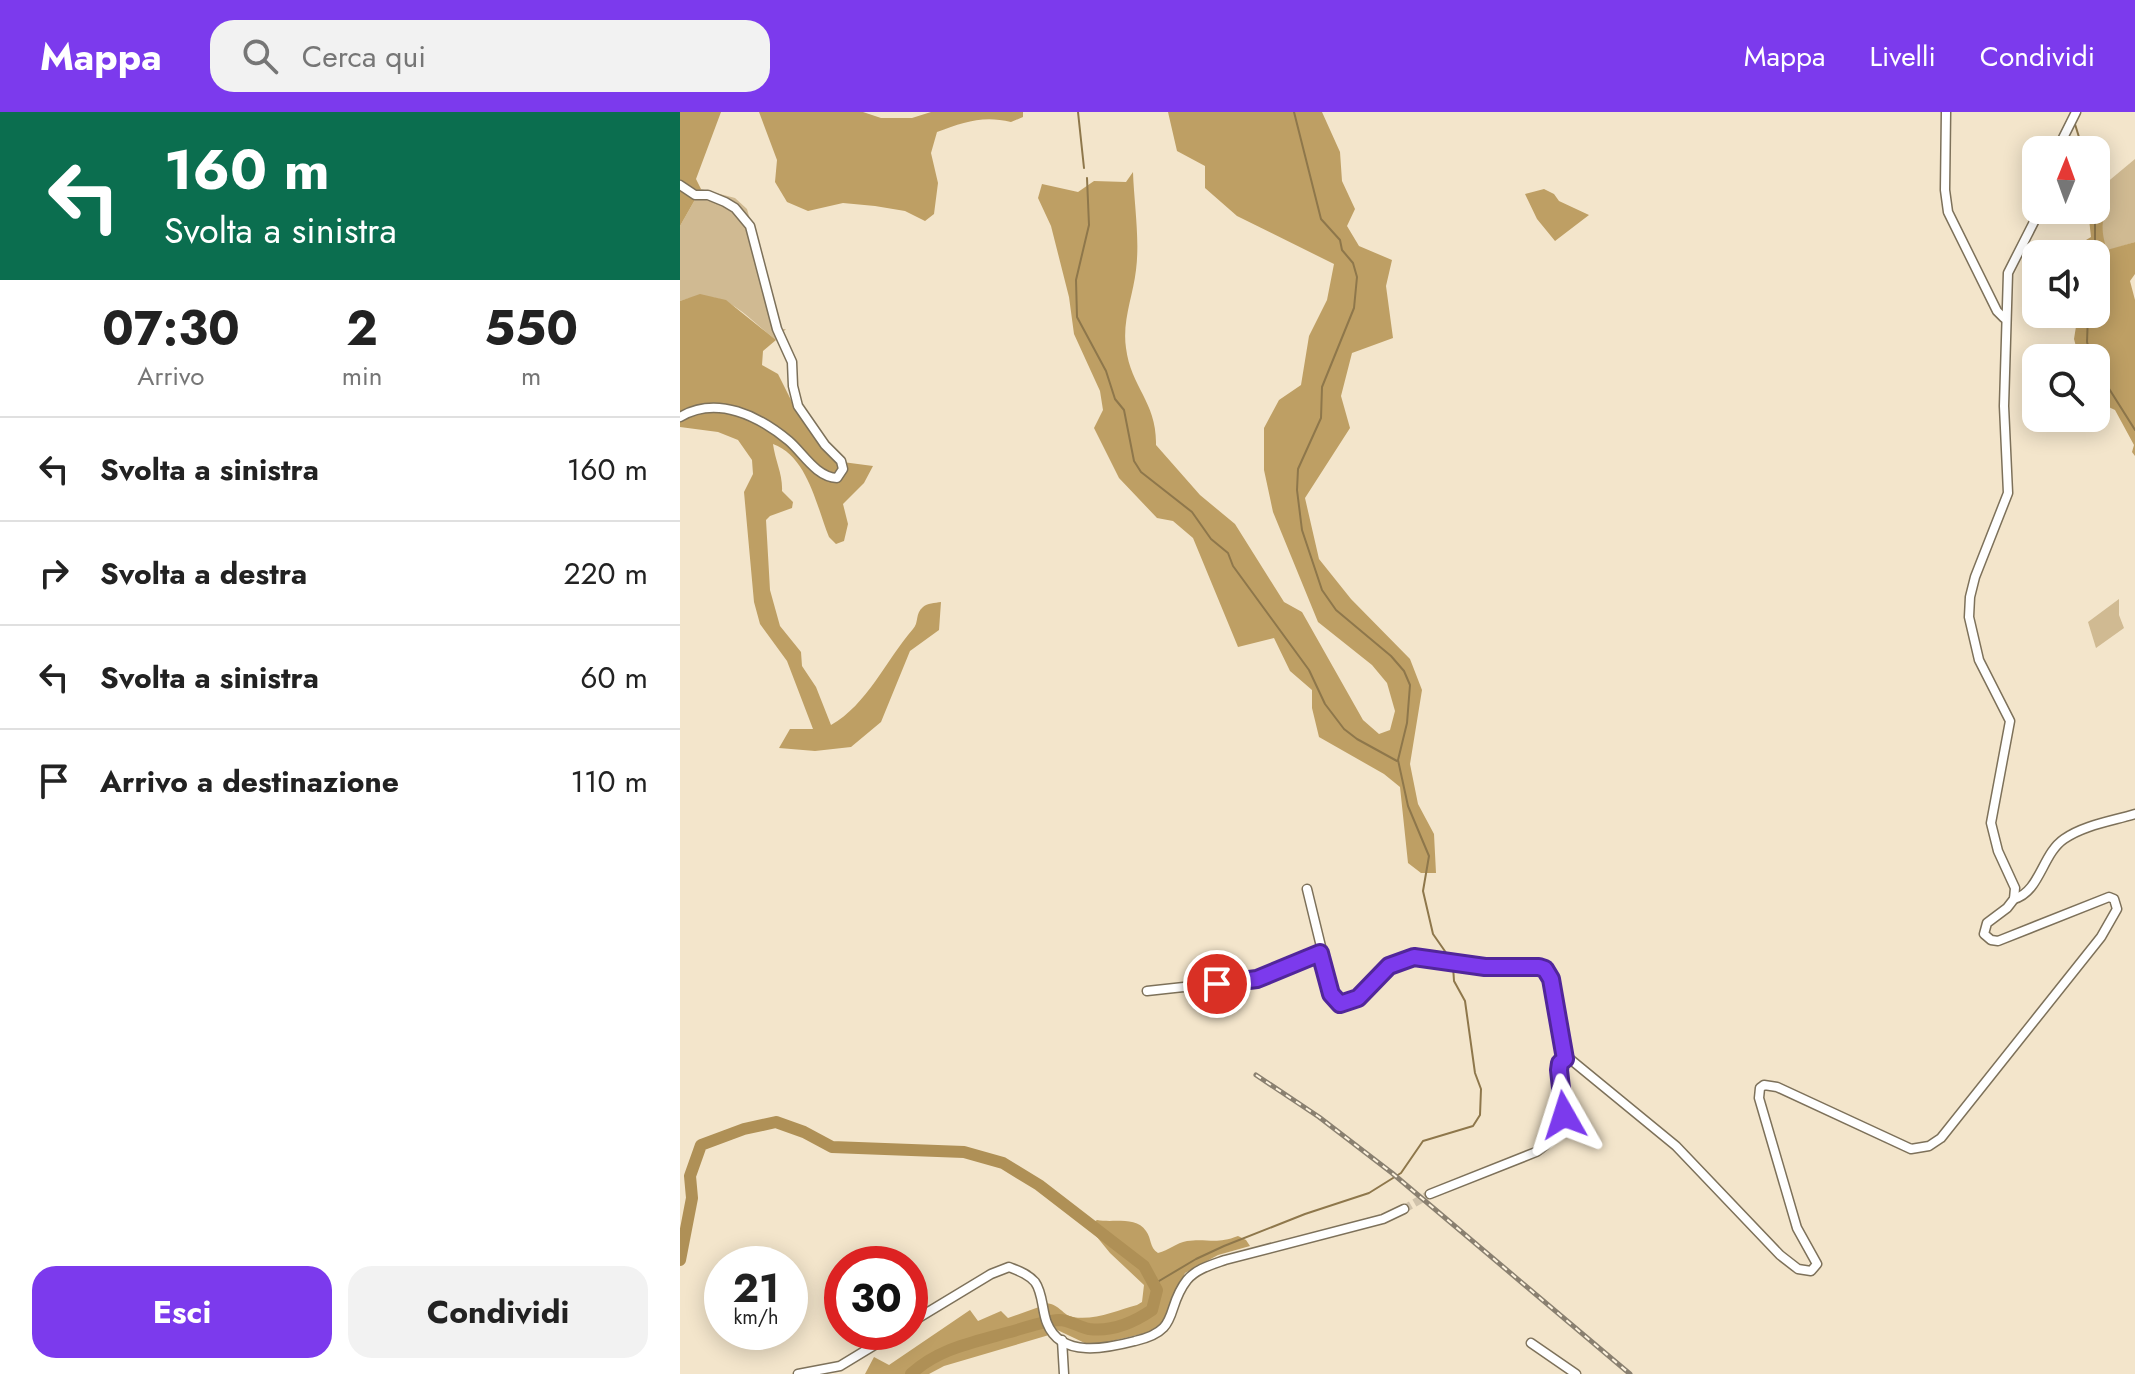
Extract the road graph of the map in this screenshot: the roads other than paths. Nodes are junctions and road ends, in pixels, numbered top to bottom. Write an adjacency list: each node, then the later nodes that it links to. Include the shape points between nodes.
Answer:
1 (1946, 112): 6 (street, via 1948,212)
2 (2076, 112): 3 (street)
3 (2063, 136)
4 (680, 185): 7 (street, via 695,195 725,202 750,226 777,329 792,362 798,406 843,469 837,478 829,478 790,441 735,409 692,409)
5 (2033, 224): 6 (street, via 2008,273)
6 (2004, 319): 10 (street, via 2008,493 1975,577 1969,617 1979,660 2010,721 1991,823 2012,876)
7 (680, 417)
8 (2135, 814): 10 (street, via 2065,839 2027,893)
9 (1307, 889): 11 (street)
10 (2014, 899): 13 (street, via 1987,923 1986,937 1998,941 2109,897 2117,909 2101,937 1941,1138 1911,1149 1777,1087 1760,1088 1797,1228 1817,1264 1811,1271 1798,1269 1780,1255 1676,1146 1577,1061)
11 (1320, 953): 12 (street, via 1257,979); 13 (street, via 1331,994 1340,1004 1358,998 1401,960 1429,957 1467,965 1545,969)
12 (1147, 991)
13 (1565, 1059): 14 (street, via 1559,1070 1564,1115 1551,1142)
14 (1430, 1194)
15 (1404, 1209): 17 (street, via 1201,1269 1181,1289 1173,1317 1158,1334 1091,1349)
16 (928, 1312): 17 (street, via 1009,1267 1036,1284 1048,1327)
17 (1062, 1340): 21 (street)
18 (1531, 1343): 22 (street)
19 (866, 1350): 20 (street, via 840,1366)
20 (798, 1374)
21 (1064, 1374)
22 (1576, 1374)

